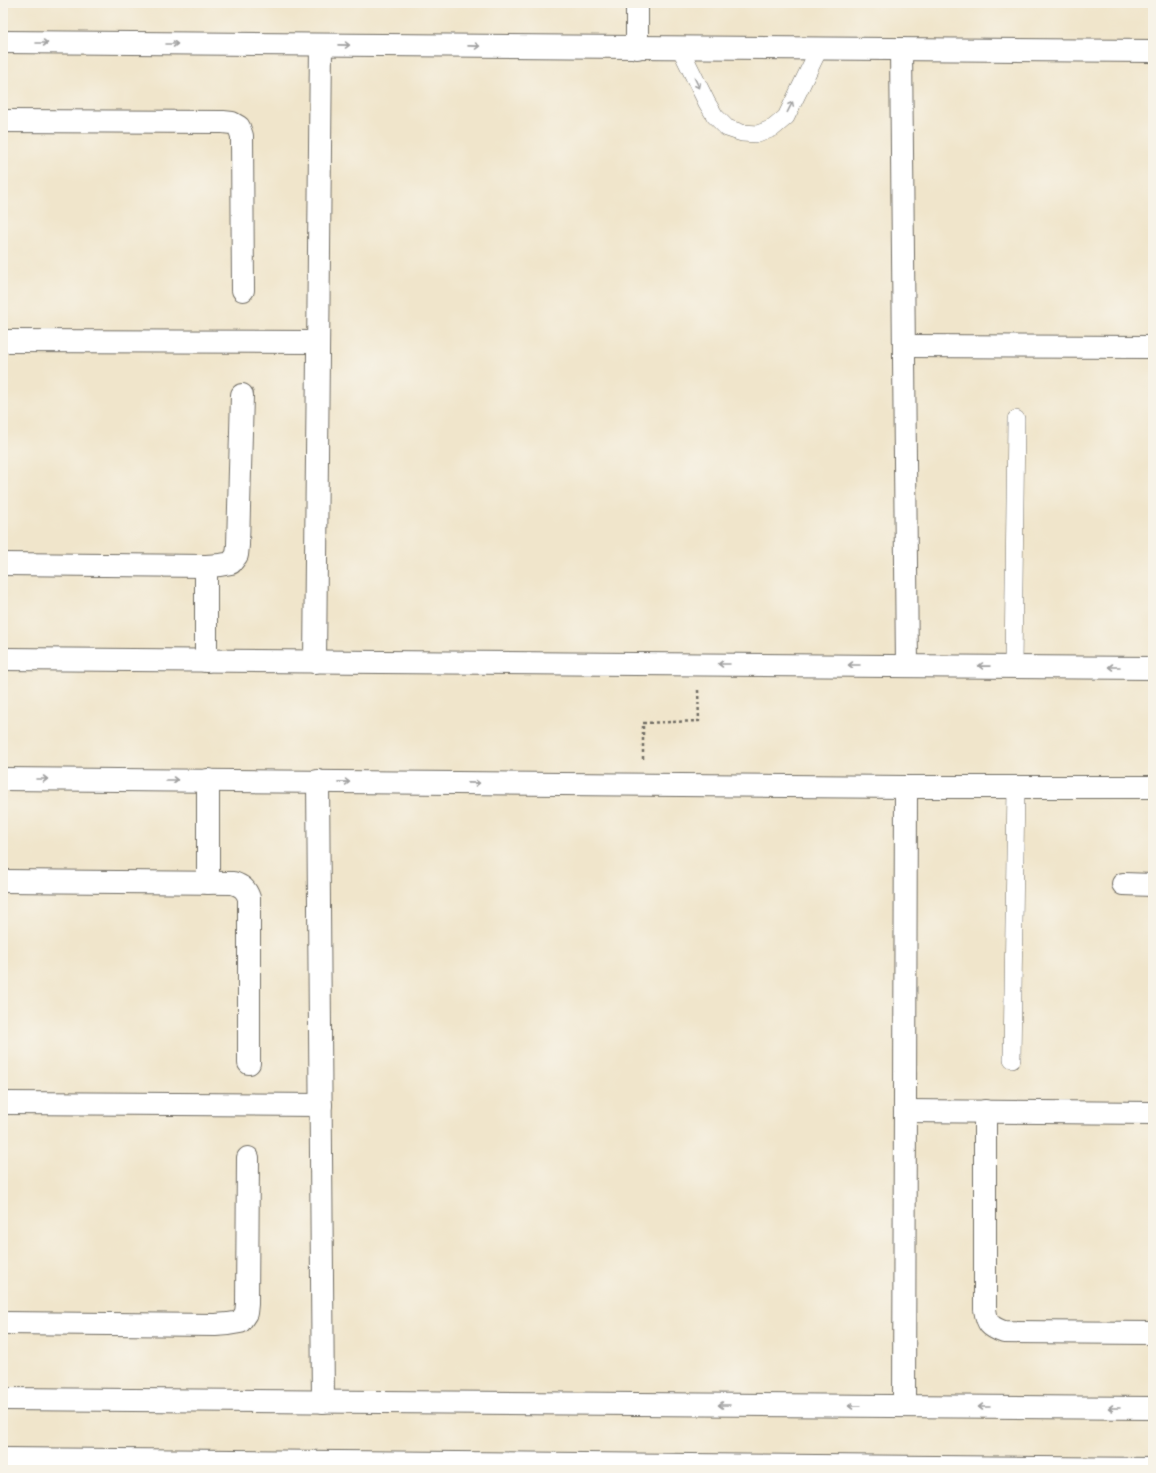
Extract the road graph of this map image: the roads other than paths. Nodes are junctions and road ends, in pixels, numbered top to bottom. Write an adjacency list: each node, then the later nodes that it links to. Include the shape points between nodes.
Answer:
1 (636, 3): 4 (street)
2 (3, 42): 3 (street, one-way to 3)
3 (321, 45): 4 (street, one-way to 4); 12 (street)
4 (637, 48): 5 (street)
5 (680, 48): 6 (street); 6 (lane, one-way to 6, via 715,116 727,128 742,134 758,134 773,128 786,117)
6 (819, 49): 7 (street)
7 (901, 49): 8 (street); 13 (street)
8 (1153, 51)
9 (3, 121): 10 (street, via 223,122 239,127 242,136)
10 (243, 290)
11 (3, 341): 12 (street)
12 (318, 342): 21 (street)
13 (904, 346): 14 (street); 22 (street)
14 (1153, 348)
15 (242, 395): 18 (street, via 237,554 231,563)
16 (1016, 419): 23 (lane)
17 (3, 564): 18 (street)
18 (206, 566): 20 (street)
19 (3, 659): 20 (street)
20 (206, 661): 21 (street)
21 (315, 662): 22 (street, one-way to 21)
22 (907, 666): 23 (street, one-way to 22)
23 (1013, 667): 24 (street, one-way to 23)
24 (1153, 668)
25 (3, 779): 26 (street, one-way to 26)
26 (208, 780): 27 (street); 32 (street)
27 (318, 781): 28 (street, one-way to 28); 38 (street)
28 (906, 787): 29 (street); 39 (street)
29 (1016, 787): 30 (street); 35 (lane)
30 (1153, 787)
31 (3, 881): 32 (street)
32 (208, 883): 36 (street, via 233,883 246,891 249,898)
33 (1123, 884): 34 (street)
34 (1153, 885)
35 (1012, 1059)
36 (249, 1063)
37 (3, 1103): 38 (street)
38 (321, 1105): 46 (street)
39 (905, 1111): 40 (street); 47 (street)
40 (985, 1111): 41 (street); 44 (street, via 985,1309 987,1320 993,1328 1004,1332)
41 (1153, 1113)
42 (248, 1158): 43 (street, via 247,1304 246,1313 240,1322 215,1325)
43 (3, 1323)
44 (1153, 1333)
45 (3, 1399): 46 (street)
46 (323, 1402): 47 (street, one-way to 46)
47 (904, 1406): 48 (street, one-way to 47)
48 (1153, 1408)
49 (3, 1459): 50 (street)
50 (1153, 1469)

